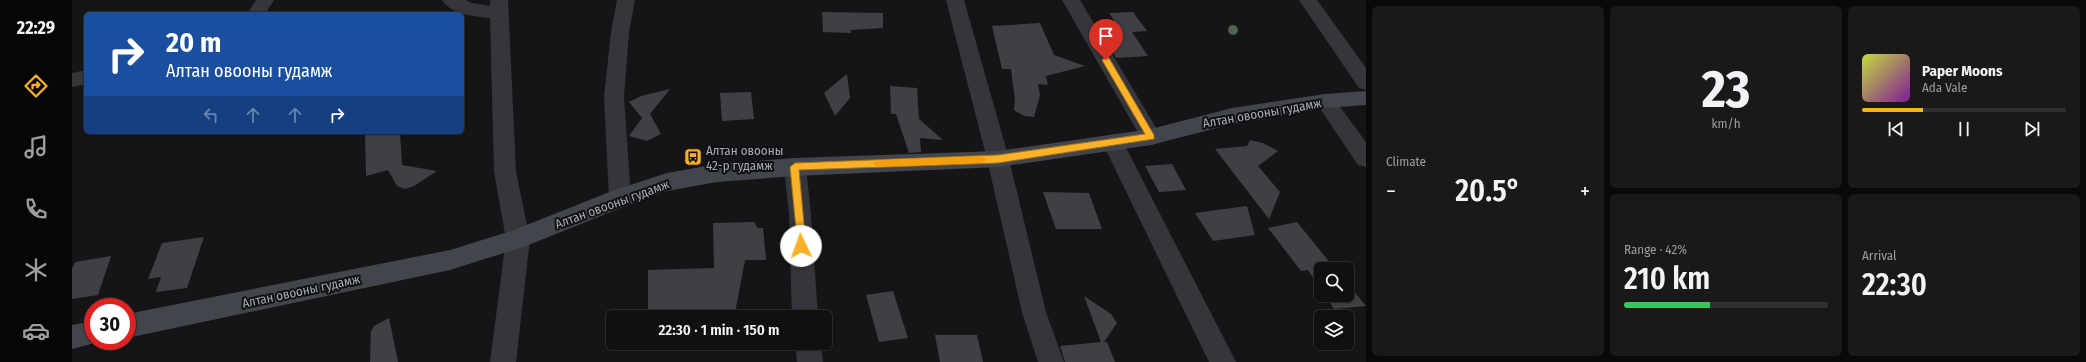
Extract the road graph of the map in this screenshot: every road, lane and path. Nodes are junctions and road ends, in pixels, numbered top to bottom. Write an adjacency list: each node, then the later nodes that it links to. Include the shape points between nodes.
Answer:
1 (265, 0): 8 (street)
2 (451, 0): 7 (street, via 468,9)
3 (626, 0): 19 (street, via 620,32 614,97)
4 (955, 0): 16 (street)
5 (1071, 0): 14 (street)
6 (1308, 0): 11 (street)
7 (500, 7): 20 (street, via 506,172)
8 (257, 12)
9 (84, 77): 10 (street)
10 (72, 80)
11 (1366, 83)
12 (1366, 98): 13 (main road, Алтан овооны гудамж)
13 (1326, 101): 14 (main road, Алтан овооны гудамж, via 1232,116); 17 (street)
14 (1151, 137): 15 (main road, Алтан овооны гудамж)
15 (1113, 142): 16 (main road, Алтан овооны гудамж); 29 (street)
16 (998, 159): 18 (main road, Алтан овооны гудамж); 28 (street, via 1034,312)
17 (1366, 160)
18 (795, 167): 19 (main road, Алтан овооны гудамж, via 717,173 668,182); 21 (street)
19 (620, 198): 20 (main road, Алтан овооны гудамж)
20 (518, 239): 22 (main road, Алтан овооны гудамж, via 450,260); 26 (street)
21 (805, 310)
22 (136, 324)
23 (84, 335): 24 (main road)
24 (72, 337)
25 (809, 350): 27 (street)
26 (503, 362)
27 (810, 362)
28 (1051, 362)
29 (1223, 362)

